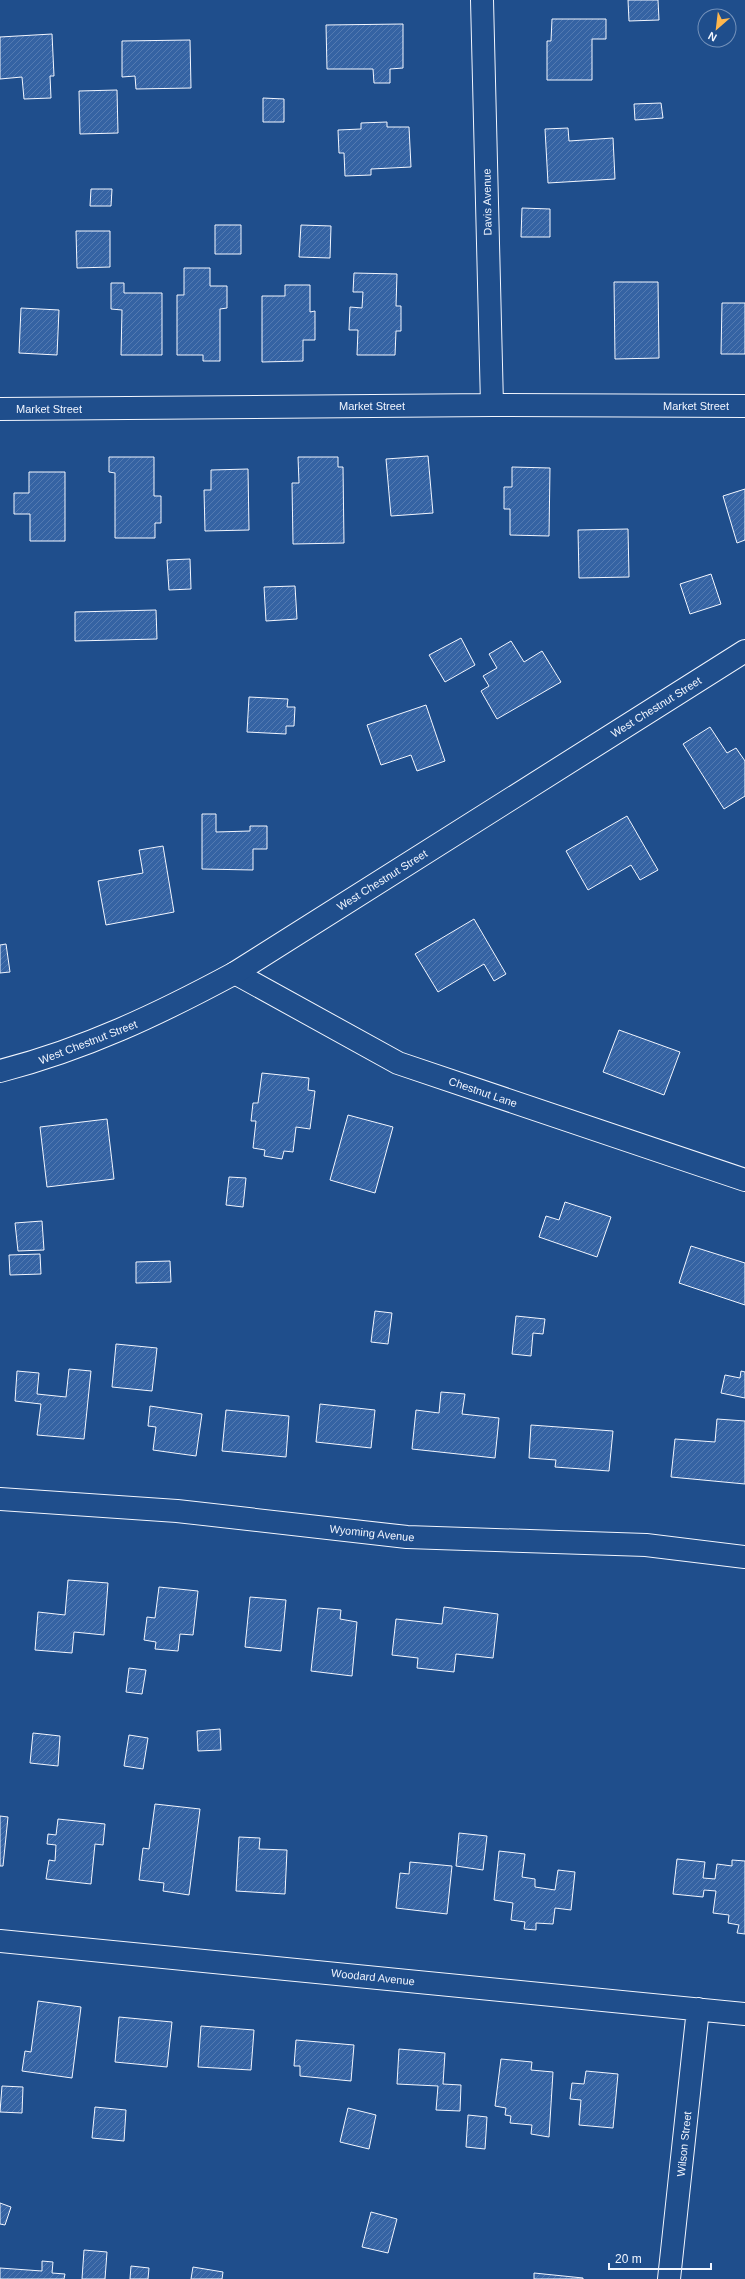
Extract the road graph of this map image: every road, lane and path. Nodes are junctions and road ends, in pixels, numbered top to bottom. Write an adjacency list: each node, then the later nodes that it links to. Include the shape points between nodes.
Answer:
1 (482, 0): 2 (street, Davis Avenue)
2 (492, 405): 3 (street, Market Street); 4 (street, Market Street)
3 (745, 406)
4 (0, 409)
5 (745, 651): 6 (street, West Chestnut Street)
6 (234, 973): 7 (street, West Chestnut Street, via 168,1009 107,1037 35,1062); 8 (street, Chestnut Lane, via 398,1063)
7 (0, 1071)
8 (745, 1180)
9 (0, 1499): 10 (street, Wyoming Avenue, via 177,1511 406,1537 646,1545)
10 (745, 1557)
11 (0, 1941): 12 (street, Woodard Avenue)
12 (698, 2009): 13 (street, Woodard Avenue); 14 (street, Wilson Street)
13 (745, 2014)
14 (669, 2279)

